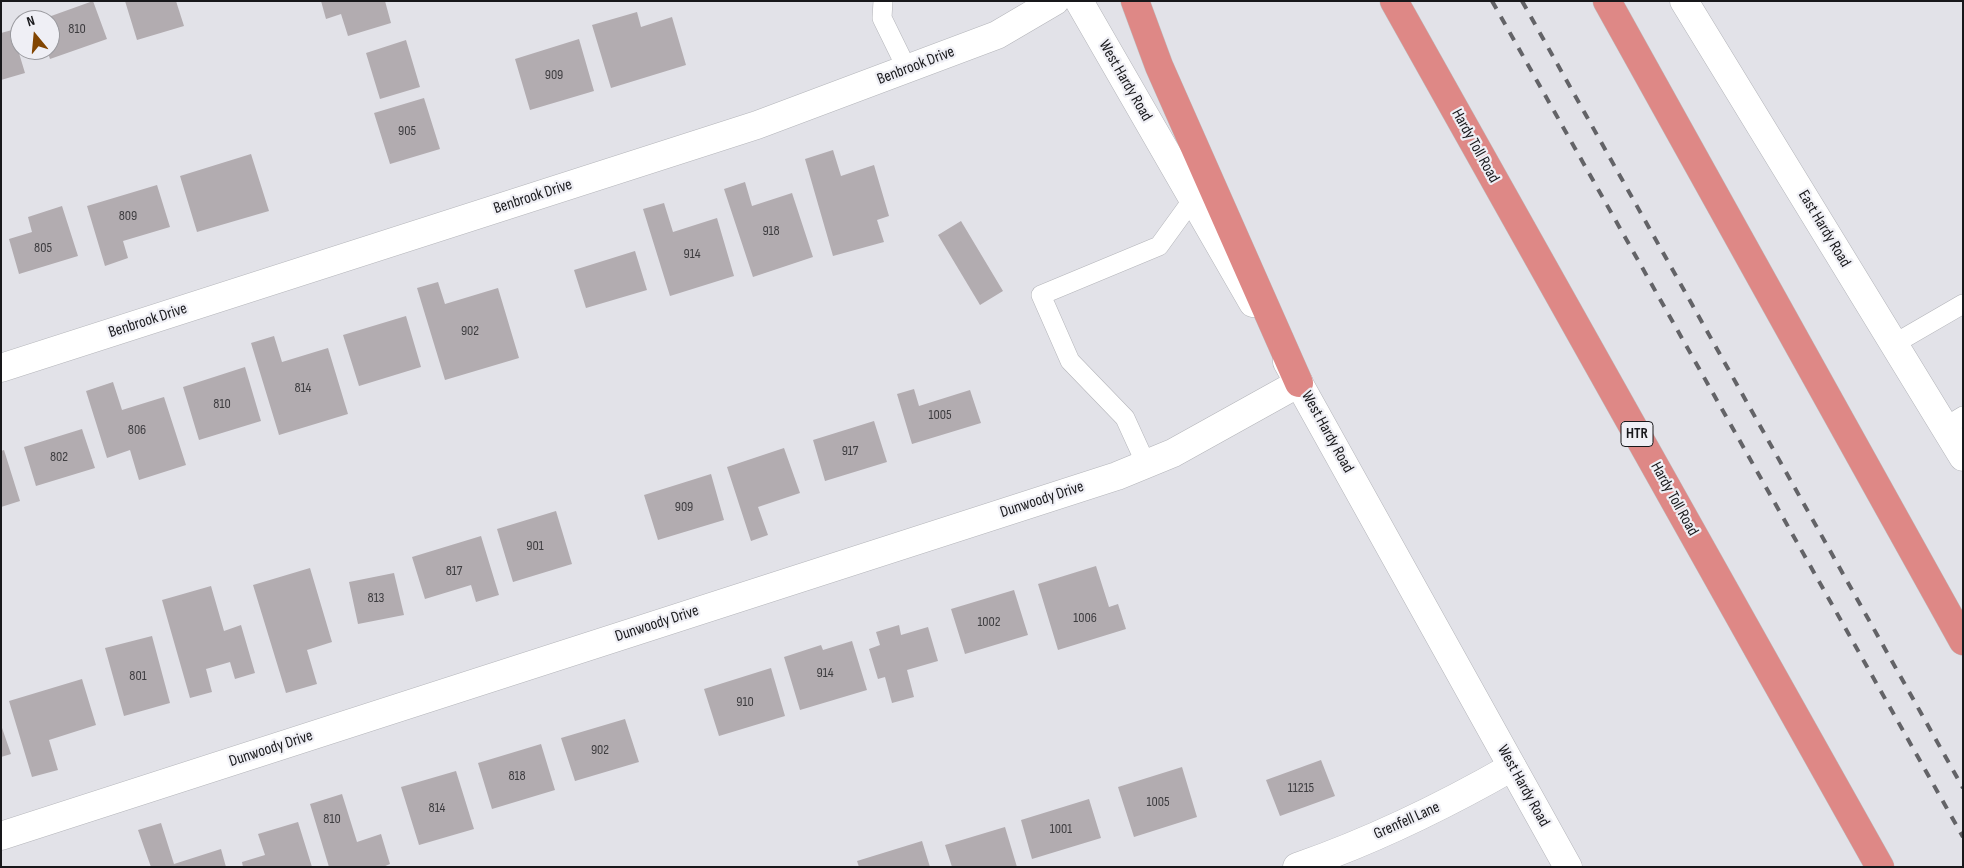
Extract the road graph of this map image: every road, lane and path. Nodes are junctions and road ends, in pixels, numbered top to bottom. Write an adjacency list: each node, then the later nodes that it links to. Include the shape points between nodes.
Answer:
1 (883, 1): 8 (lane, via 882,18)
2 (1055, 1): 8 (street, Benbrook Drive, via 997,35)
3 (1079, 1): 9 (street, West Hardy Road)
4 (1135, 1): 13 (highway, via 1159,66)
5 (1394, 1): 22 (highway, Hardy Toll Road / HTR)
6 (1606, 1): 17 (highway)
7 (1684, 1): 11 (street, East Hardy Road)
8 (907, 69): 12 (street, Benbrook Drive, via 748,128)
9 (1193, 200): 13 (street, West Hardy Road); 16 (lane, via 1159,246 1041,295 1070,361 1125,418)
10 (1963, 304): 11 (lane)
11 (1894, 344): 14 (street, East Hardy Road)
12 (1, 368)
13 (1299, 383): 16 (street, Dunwoody Drive, via 1173,453); 18 (street, West Hardy Road)
14 (1954, 422): 15 (street, East Hardy Road)
15 (1963, 456)
16 (1146, 464): 19 (street, Dunwoody Drive)
17 (1963, 640)
18 (1512, 767): 20 (street, Grenfell Lane, via 1447,804); 21 (street, West Hardy Road)
19 (1, 836)
20 (1297, 867)
21 (1568, 867)
22 (1880, 867)

